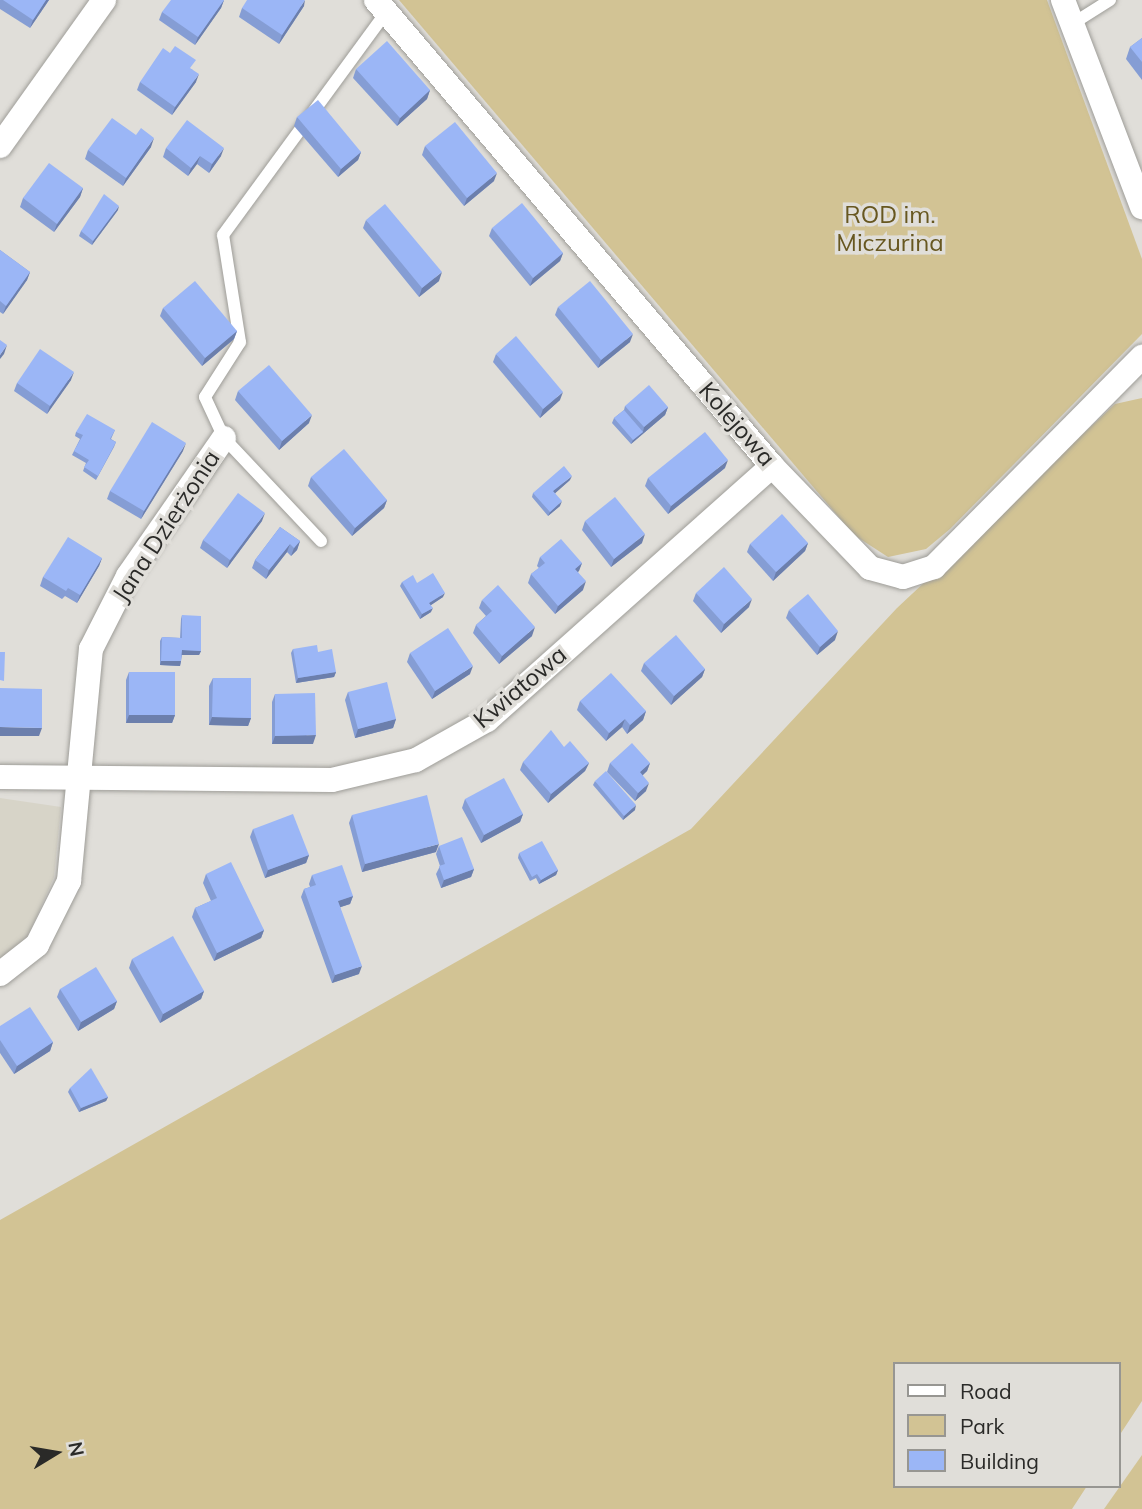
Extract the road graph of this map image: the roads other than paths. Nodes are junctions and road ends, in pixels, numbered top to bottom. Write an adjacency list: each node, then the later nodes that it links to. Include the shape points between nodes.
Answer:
1 (104, 0): 6 (street)
2 (1063, 0): 5 (street)
3 (1110, 0): 5 (lane)
4 (381, 6): 9 (lane, via 223,235 240,342 205,397); 10 (street, Kolejowa)
5 (1072, 24): 7 (street)
6 (0, 146)
7 (1142, 207)
8 (1142, 357): 10 (street, Kolejowa, via 934,567 903,577 870,568)
9 (224, 438): 11 (lane); 13 (street, Jana Dzierżonia, via 128,576 91,649)
10 (772, 466): 13 (street, Kwiatowa, via 487,720 416,760 332,780)
11 (321, 541)
12 (0, 777): 13 (street, Kwiatowa)
13 (79, 778): 14 (street, Jana Dzierżonia, via 69,881 37,945)
14 (0, 974)

